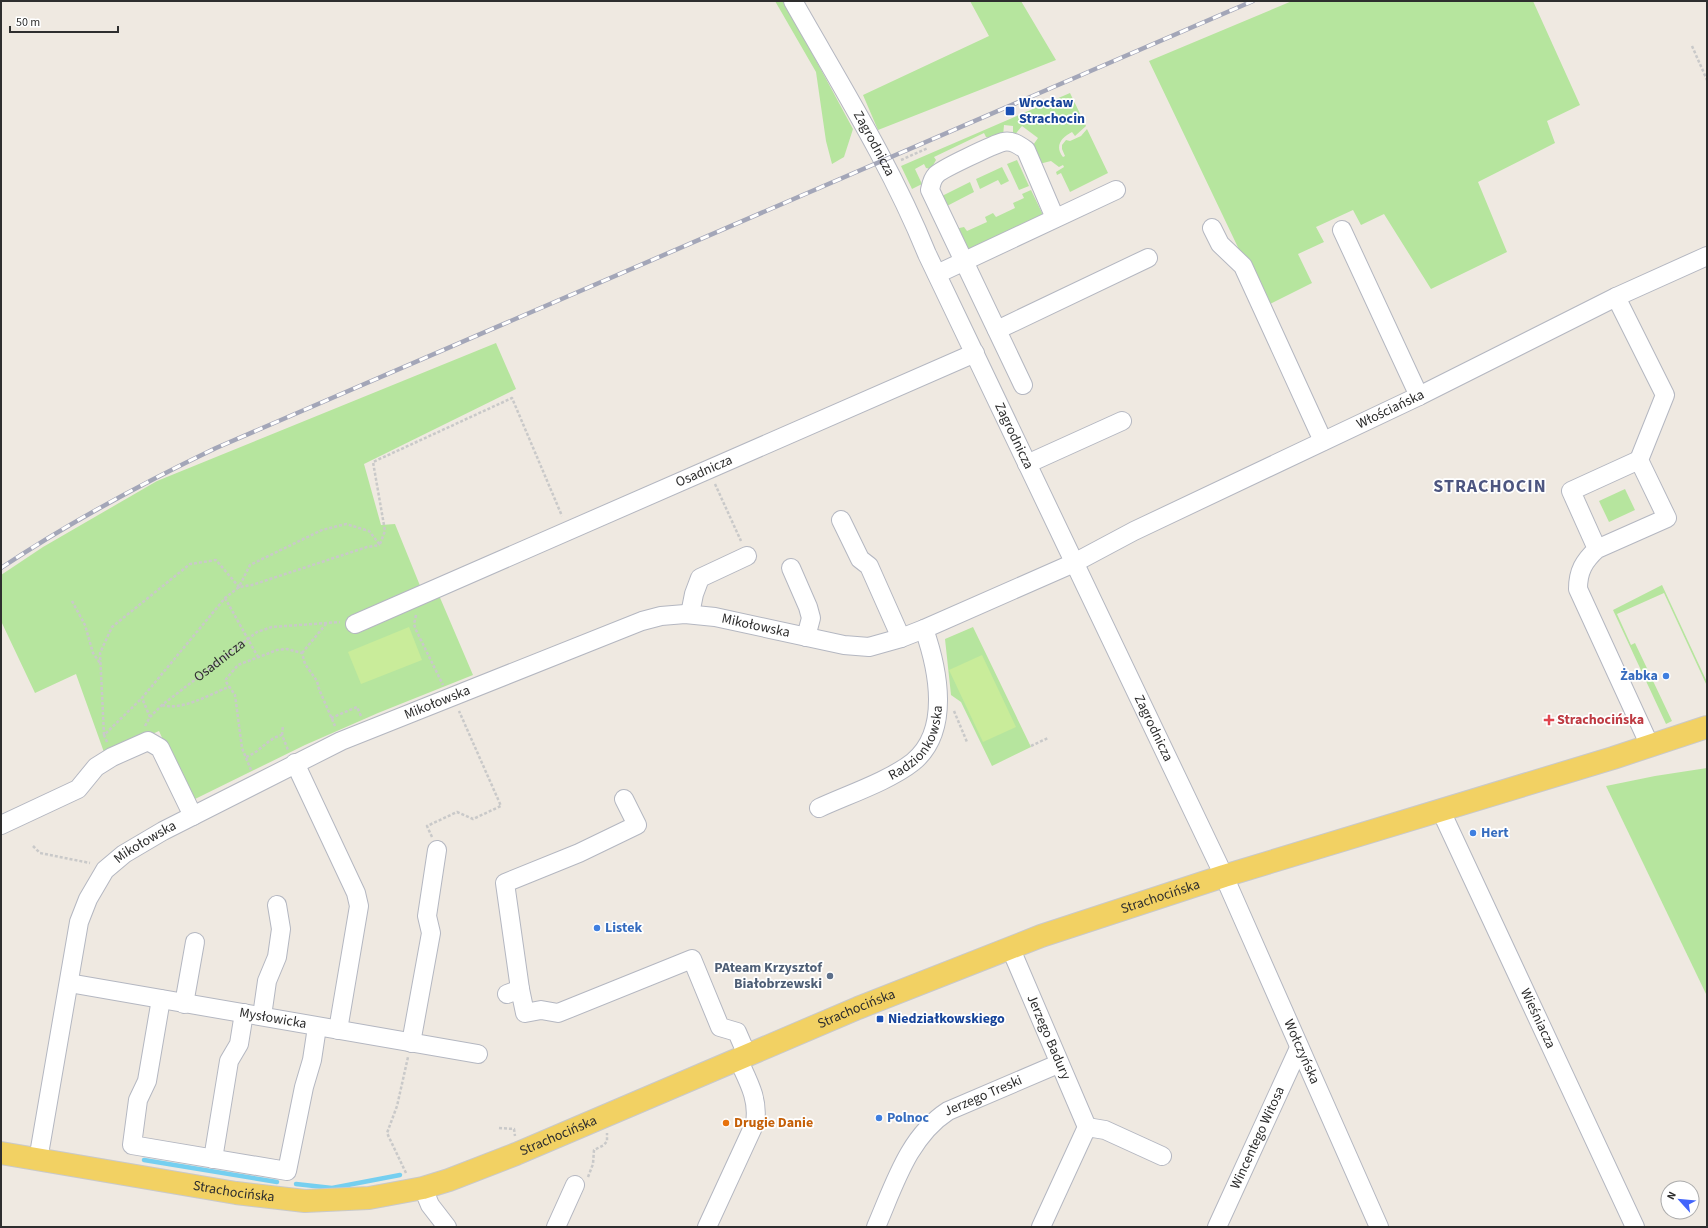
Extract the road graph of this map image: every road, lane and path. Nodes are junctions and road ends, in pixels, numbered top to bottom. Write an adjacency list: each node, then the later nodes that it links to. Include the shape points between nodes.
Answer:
1 (793, 1): 11 (street, Zagrodnicza, via 882,157)
2 (1692, 46): 3 (path)
3 (1707, 80)
4 (1116, 190): 5 (street)
5 (1055, 218): 10 (street); 10 (street, via 1026,150 1018,144 1003,142 948,167 936,175 930,190)
6 (1212, 228): 18 (street, via 1220,244 1243,266)
7 (1342, 230): 16 (street)
8 (1707, 256): 12 (street, Włościańska)
9 (1148, 258): 13 (street)
10 (964, 261): 11 (street); 13 (street)
11 (937, 274): 14 (street, Zagrodnicza)
12 (1616, 297): 16 (street, Włościańska); 19 (street, via 1666,395)
13 (997, 330): 15 (street)
14 (975, 353): 20 (street, Zagrodnicza); 21 (street, Osadnicza)
15 (1023, 385)
16 (1419, 396): 18 (street, Włościańska)
17 (1122, 421): 20 (street)
18 (1323, 441): 27 (street, Włościańska)
19 (1638, 460): 25 (street, via 1571,491); 25 (street, via 1667,518)
20 (1027, 464): 27 (street, Zagrodnicza)
21 (708, 469): 23 (street, Osadnicza); 26 (path)
22 (841, 520): 38 (street, via 860,560 869,566)
23 (568, 530): 24 (path, via 512,398 373,462 385,531); 34 (street, Osadnicza)
24 (380, 545): 29 (path); 29 (path, via 369,531 346,524 322,530 250,564)
25 (1597, 549): 59 (street, via 1584,562 1578,578 1578,589)
26 (747, 556): 33 (street, via 700,578)
27 (1074, 562): 35 (street, Mikołowska); 72 (street, Zagrodnicza)
28 (791, 568): 36 (street, via 811,618)
29 (239, 587): 30 (path); 41 (path, via 216,560 190,564 112,627 100,654)
30 (225, 598): 37 (path); 44 (path)
31 (72, 601): 41 (path)
32 (417, 613): 43 (path, via 414,624 416,630)
33 (690, 614): 36 (street, Mikołowska); 43 (street, Mikołowska, via 661,616 642,621)
34 (356, 624)
35 (924, 629): 38 (street, Mikołowska); 45 (street, Radzionkowska, via 931,649)
36 (806, 637): 38 (street, Mikołowska, via 869,647)
37 (248, 638): 39 (path, Osadnicza, via 272,627 326,623); 40 (path); 46 (path, Osadnicza)
38 (901, 638)
39 (302, 653): 40 (path, via 287,649); 48 (path, via 305,664 317,681)
40 (258, 657): 42 (path, via 238,665 233,670 226,679)
41 (100, 663): 52 (path)
42 (229, 687): 46 (path, via 170,708); 60 (path, via 235,695 238,729)
43 (451, 697): 51 (street, Mikołowska); 70 (path, via 501,806 473,819 457,812 427,826)
44 (142, 698): 47 (path); 52 (path)
45 (938, 704): 57 (path, via 952,707); 65 (street, Radzionkowska, via 935,726 927,746 914,762 894,774)
46 (162, 705): 47 (path, Osadnicza)
47 (150, 716): 56 (path, via 144,730)
48 (331, 718): 51 (path, via 357,707); 55 (path)
49 (283, 726): 53 (path)
50 (1707, 727): 59 (main road, Strachocińska)
51 (368, 730): 55 (street, Mikołowska)
52 (104, 735): 61 (path)
53 (282, 735): 60 (path, via 272,738); 62 (path)
54 (1048, 738): 58 (path)
55 (341, 741): 62 (street, Mikołowska)
56 (148, 742): 61 (street); 67 (street, via 160,748)
57 (967, 742)
58 (1031, 746)
59 (1650, 746): 66 (main road, Strachocińska)
60 (246, 757): 63 (path)
61 (112, 758): 68 (street, via 96,767 78,789)
62 (295, 763): 63 (street, Mikołowska); 81 (street, via 356,893 359,906)
63 (258, 783): 67 (street, Mikołowska)
64 (624, 799): 85 (street, via 638,825 579,853 505,883 513,991 525,1013 541,1010 558,1013 692,959 720,1027 737,1032)
65 (819, 808)
66 (1441, 811): 72 (main road, Strachocińska); 104 (street, Wieśniacza)
67 (192, 816): 71 (street, Mikołowska, via 124,854)
68 (1, 825)
69 (33, 846): 71 (path, via 40,853 87,862)
70 (437, 850): 82 (street, via 427,916 431,933)
71 (105, 870): 76 (street, Mikołowska, via 88,899 79,922)
72 (1224, 876): 75 (main road, Strachocińska); 83 (street, Wołczyńska)
73 (277, 904): 79 (street, via 281,929 277,957)
74 (195, 942): 78 (street)
75 (1010, 947): 85 (main road, Strachocińska); 86 (street, Jerzego Badury)
76 (69, 983): 77 (street, Mysłowicka); 94 (street, Mikołowska)
77 (161, 999): 78 (street, Mysłowicka); 93 (street, via 147,1082 138,1100 132,1145)
78 (184, 1004): 79 (street, Mysłowicka)
79 (253, 1015): 80 (street, Mysłowicka); 93 (street, via 230,1061)
80 (317, 1027): 81 (street, Mysłowicka); 93 (street, via 287,1171)
81 (338, 1030): 82 (street, Mysłowicka)
82 (411, 1043): 84 (street, Mysłowicka); 95 (path, via 397,1106 387,1133)
83 (1299, 1048): 102 (street, Wincentego Witosa); 103 (street, Wołczyńska)
84 (478, 1054)
85 (743, 1057): 87 (main road, Strachocińska); 99 (street, via 755,1096 755,1123)
86 (1058, 1064): 88 (street, Jerzego Badury); 100 (street, Jerzego Treski, via 948,1111 938,1118 915,1142)
87 (597, 1120): 95 (main road, Strachocińska, via 469,1173); 96 (path, via 606,1132 607,1141 594,1150 593,1164 585,1183)
88 (1086, 1127): 92 (street, via 1105,1130); 101 (street)
89 (499, 1128): 90 (path, via 514,1129)
90 (516, 1137)
91 (1, 1153): 94 (main road, Strachocińska)
92 (1162, 1156)
93 (213, 1159)
94 (38, 1160): 95 (main road, Strachocińska, via 236,1193 304,1201 369,1198)
95 (416, 1184): 97 (street)
96 (575, 1185): 98 (street)
97 (447, 1227)
98 (556, 1227)
99 (707, 1227)
100 (876, 1227)
101 (1041, 1227)
102 (1216, 1227)
103 (1379, 1227)
104 (1635, 1227)

